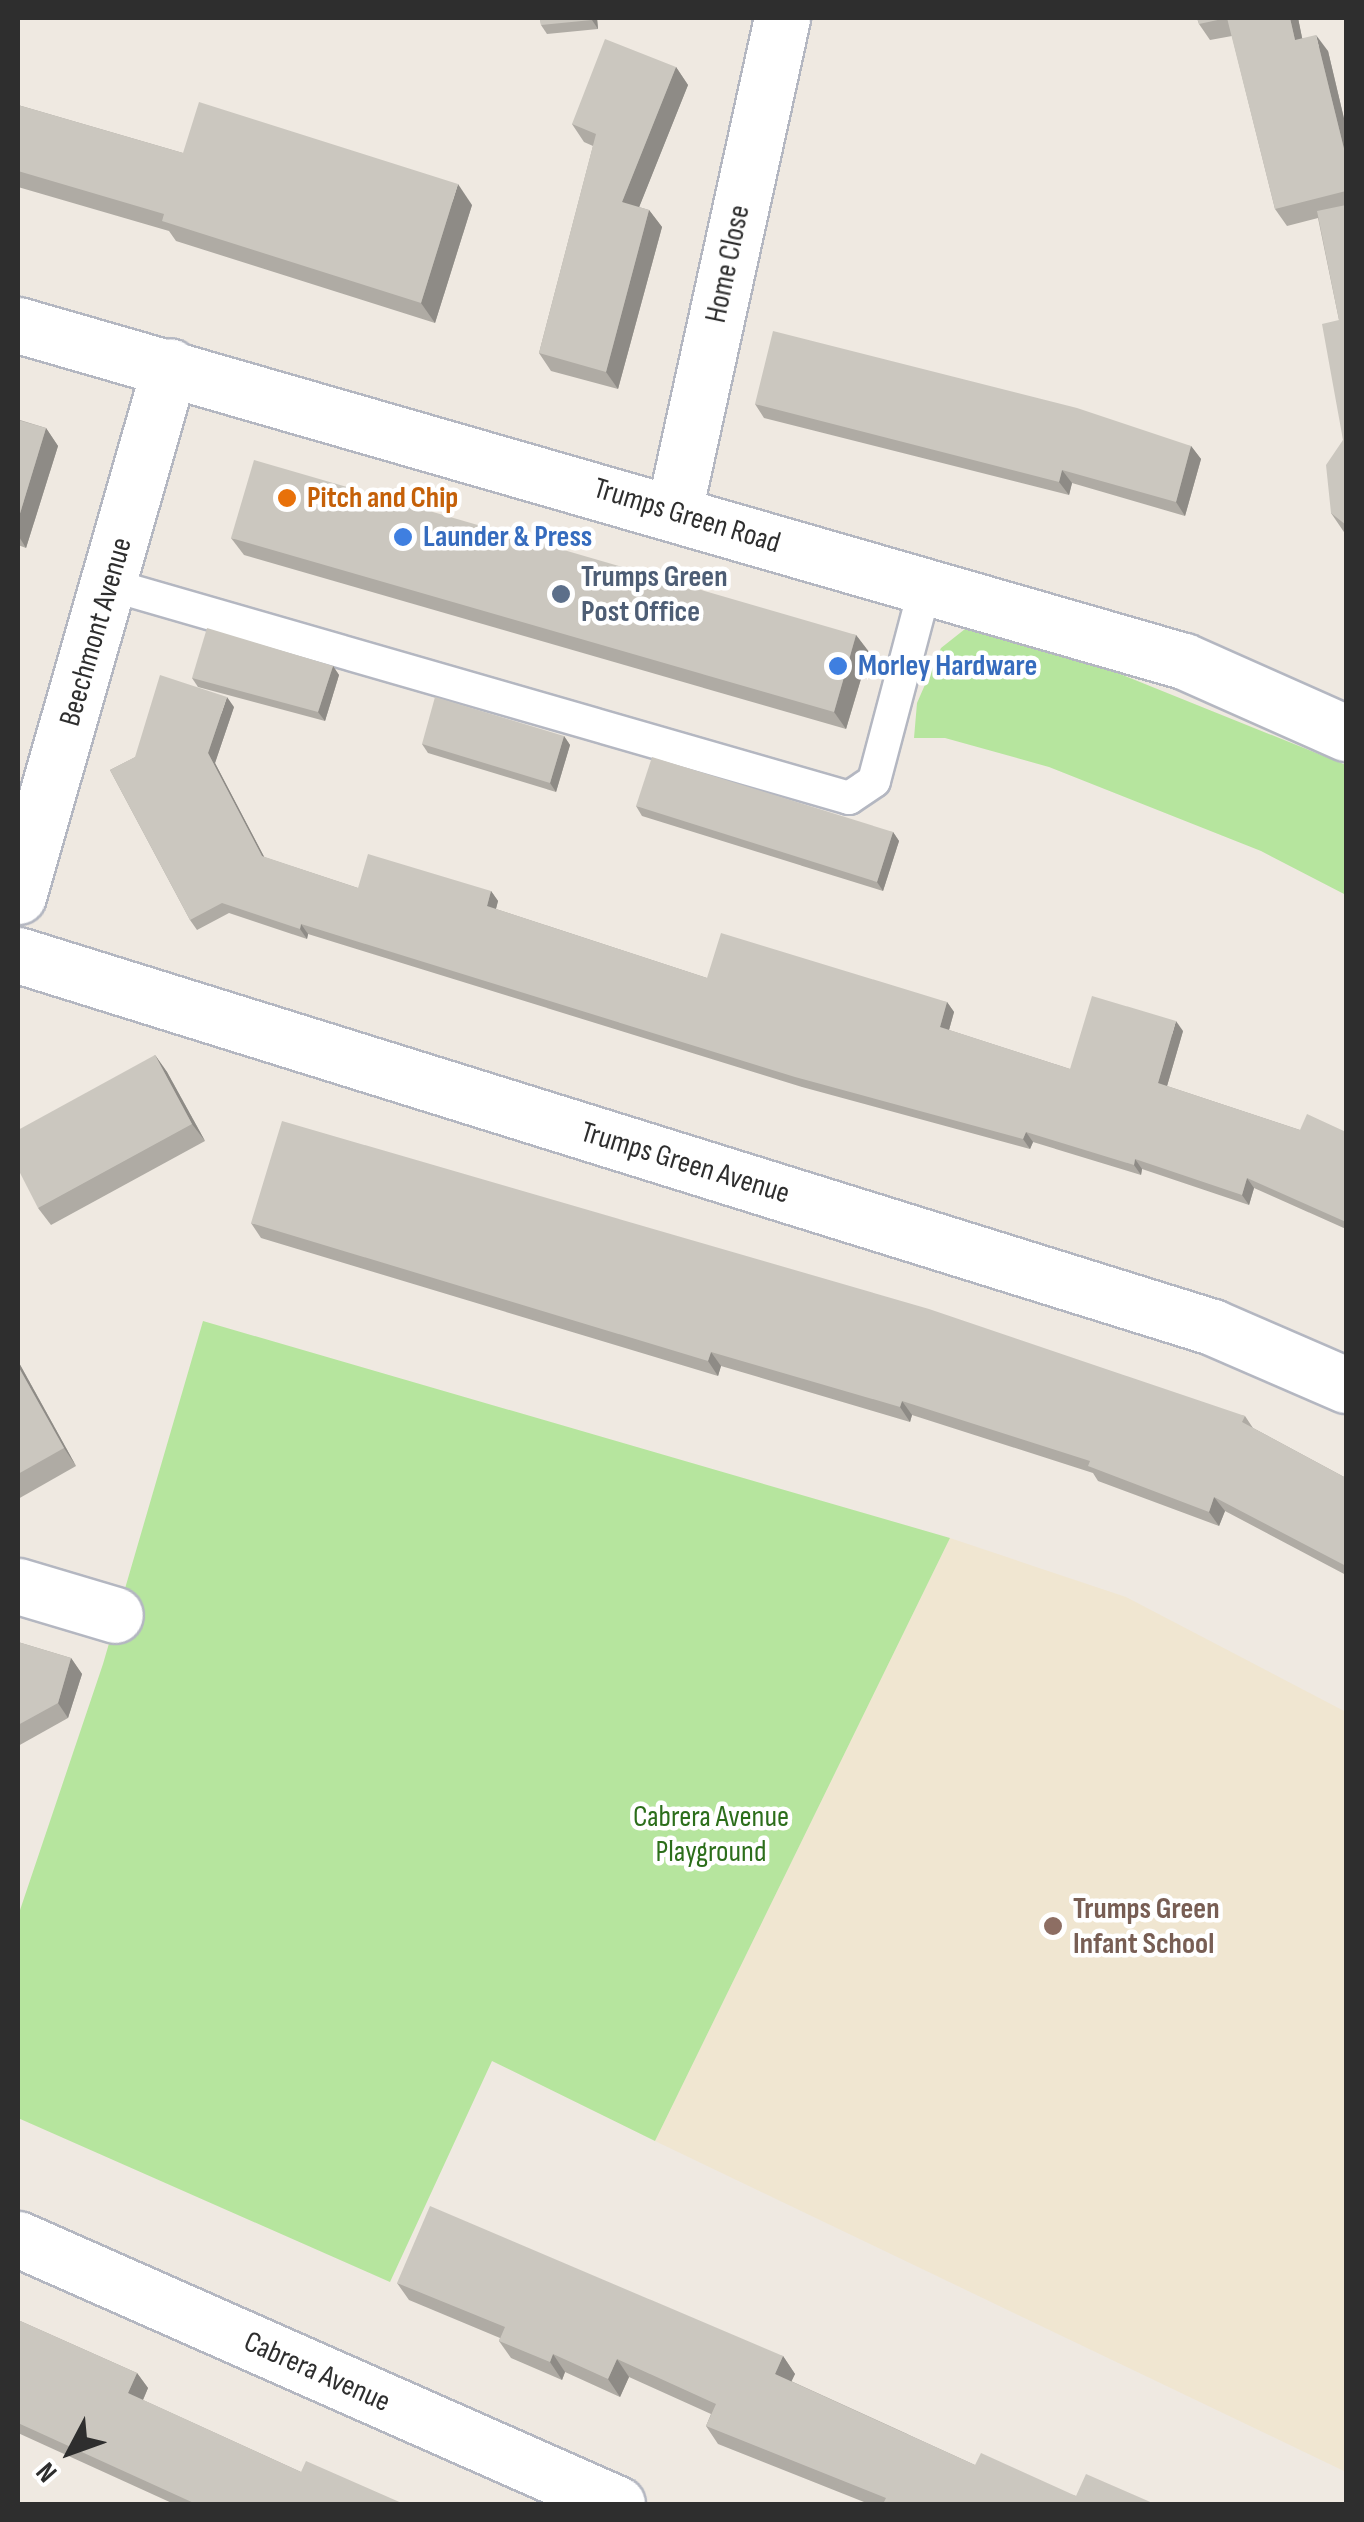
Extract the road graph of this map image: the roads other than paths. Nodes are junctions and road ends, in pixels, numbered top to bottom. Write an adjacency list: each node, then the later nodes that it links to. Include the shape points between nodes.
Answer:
1 (782, 18): 4 (street, Home Close)
2 (18, 325): 3 (street, Trumps Green Road)
3 (170, 366): 4 (street, Trumps Green Road); 5 (street, Beechmont Avenue)
4 (674, 512): 6 (street, Trumps Green Road)
5 (111, 585): 6 (lane, via 850,798 874,782); 8 (street, Beechmont Avenue)
6 (925, 588): 7 (street, Trumps Green Road, via 1184,661)
7 (1346, 733)
8 (18, 896)
9 (18, 954): 10 (street, Trumps Green Avenue, via 1212,1327)
10 (1346, 1385)
11 (18, 1586): 12 (street)
12 (116, 1615)
13 (18, 2239): 14 (street, Cabrera Avenue)
14 (616, 2504)

